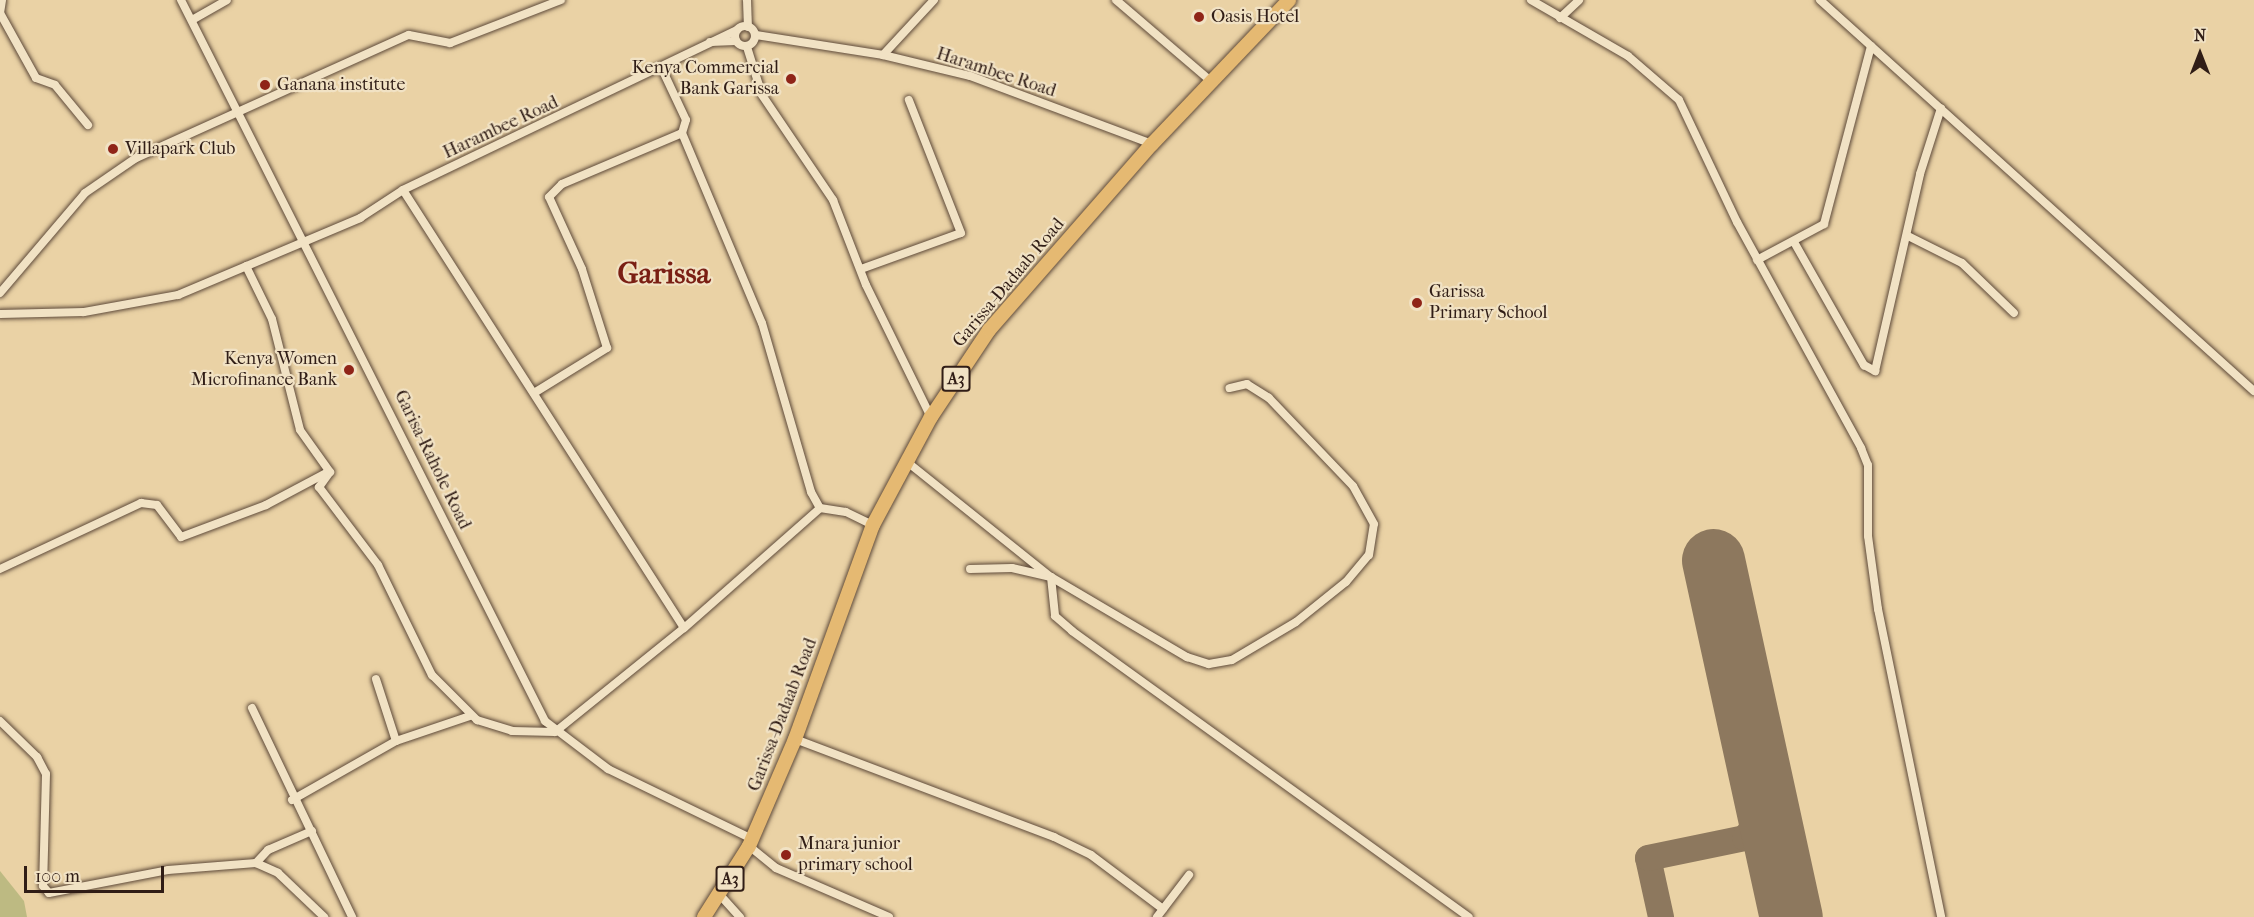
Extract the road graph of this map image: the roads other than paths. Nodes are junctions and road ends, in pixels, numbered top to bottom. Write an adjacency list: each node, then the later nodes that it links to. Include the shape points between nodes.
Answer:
1 (2, 0): 12 (street)
2 (181, 0): 14 (street, Garisa-Rahole Road)
3 (226, 0): 14 (street)
4 (561, 0): 27 (street, via 450,43 409,35)
5 (747, 0): 15 (street)
6 (934, 0): 22 (street)
7 (1116, 0): 24 (street)
8 (1288, 0): 24 (highway, Garissa-Dadaab Road / A3)
9 (1531, 0): 13 (street)
10 (1579, 0): 13 (street)
11 (1820, 0): 20 (street)
12 (0, 13): 28 (street, via 36,78 55,85)
13 (1560, 18): 35 (street, via 1628,56 1679,100)
14 (192, 20): 27 (street, Garisa-Rahole Road)
15 (748, 27): 16 (street, Harambee Road); 17 (street)
16 (737, 30): 18 (street); 19 (street, Harambee Road)
17 (756, 35): 21 (street); 22 (street, Harambee Road)
18 (736, 41): 19 (street, Harambee Road); 21 (street)
19 (710, 42): 23 (street, Harambee Road)
20 (1871, 46): 26 (street); 34 (street, via 1824,224)
21 (747, 47): 37 (street, via 748,64 762,95 833,200)
22 (883, 55): 30 (street, Harambee Road, via 970,76)
23 (662, 69): 29 (street, via 686,120); 31 (street, Harambee Road)
24 (1213, 83): 30 (highway, Garissa-Dadaab Road / A3)
25 (909, 100): 37 (street, via 961,233)
26 (1941, 108): 32 (street); 43 (street)
27 (236, 109): 33 (street, Garisa-Rahole Road); 38 (street, via 110,173 60,218)
28 (88, 125)
29 (682, 133): 44 (street, via 562,184 549,197 586,280 607,348); 48 (street, via 762,323 796,448)
30 (1152, 144): 45 (highway, Garissa-Dadaab Road / A3, via 989,330)
31 (403, 190): 33 (street, Harambee Road, via 360,218); 44 (street)
32 (1908, 236): 34 (street, via 1875,371 1864,365); 39 (street, via 1962,263)
33 (304, 237): 36 (street, Harambee Road); 58 (street, Garisa-Rahole Road, via 528,693)
34 (1794, 242): 35 (street)
35 (1757, 260): 75 (street, via 1868,465 1872,571)
36 (246, 266): 40 (street, Harambee Road, via 178,295 131,306); 47 (street, via 272,319 300,430)
37 (861, 269): 45 (street)
38 (0, 292)
39 (2014, 313)
40 (3, 315): 41 (street)
41 (0, 325)
42 (1229, 388): 52 (street, via 1247,384 1269,398 1353,486 1374,524 1369,555 1346,582 1287,627 1232,660 1209,664)
43 (2254, 391)
44 (534, 393): 53 (street)
45 (931, 417): 46 (highway, Garissa-Dadaab Road / A3)
46 (905, 460): 49 (highway, Garissa-Dadaab Road / A3); 52 (street)
47 (330, 472): 50 (street, via 266,505 181,537 157,505 141,503); 56 (street, via 319,487 378,565 432,675)
48 (820, 508): 49 (street, via 846,512); 53 (street)
49 (873, 525): 59 (highway, Garissa-Dadaab Road / A3)
50 (0, 569)
51 (970, 569): 52 (street, via 1012,568)
52 (1051, 577): 74 (street, via 1055,616 1072,630)
53 (684, 628): 58 (street)
54 (376, 679): 60 (street)
55 (252, 708): 61 (street)
56 (470, 716): 58 (street, via 512,731); 60 (street)
57 (0, 721): 64 (street, via 38,757 46,774 43,886 49,893 168,870)
58 (555, 732): 63 (street, Garisa-Rahole Road, via 608,769)
59 (795, 739): 63 (highway, Garissa-Dadaab Road / A3); 67 (street, via 1054,837 1091,855)
60 (396, 741): 61 (street)
61 (292, 800): 62 (street)
62 (312, 831): 64 (street, via 268,850); 70 (street)
63 (751, 842): 66 (highway, A3); 72 (street, Garisa-Rahole Road, via 776,868)
64 (256, 863): 69 (street, via 278,873)
65 (1190, 876): 67 (street)
66 (720, 895): 68 (street); 71 (highway, A3)
67 (1163, 909): 73 (street)
68 (737, 916)
69 (324, 917)
70 (352, 917)
71 (704, 917)
72 (889, 917)
73 (1157, 917)
74 (1469, 917)
75 (1941, 917)

